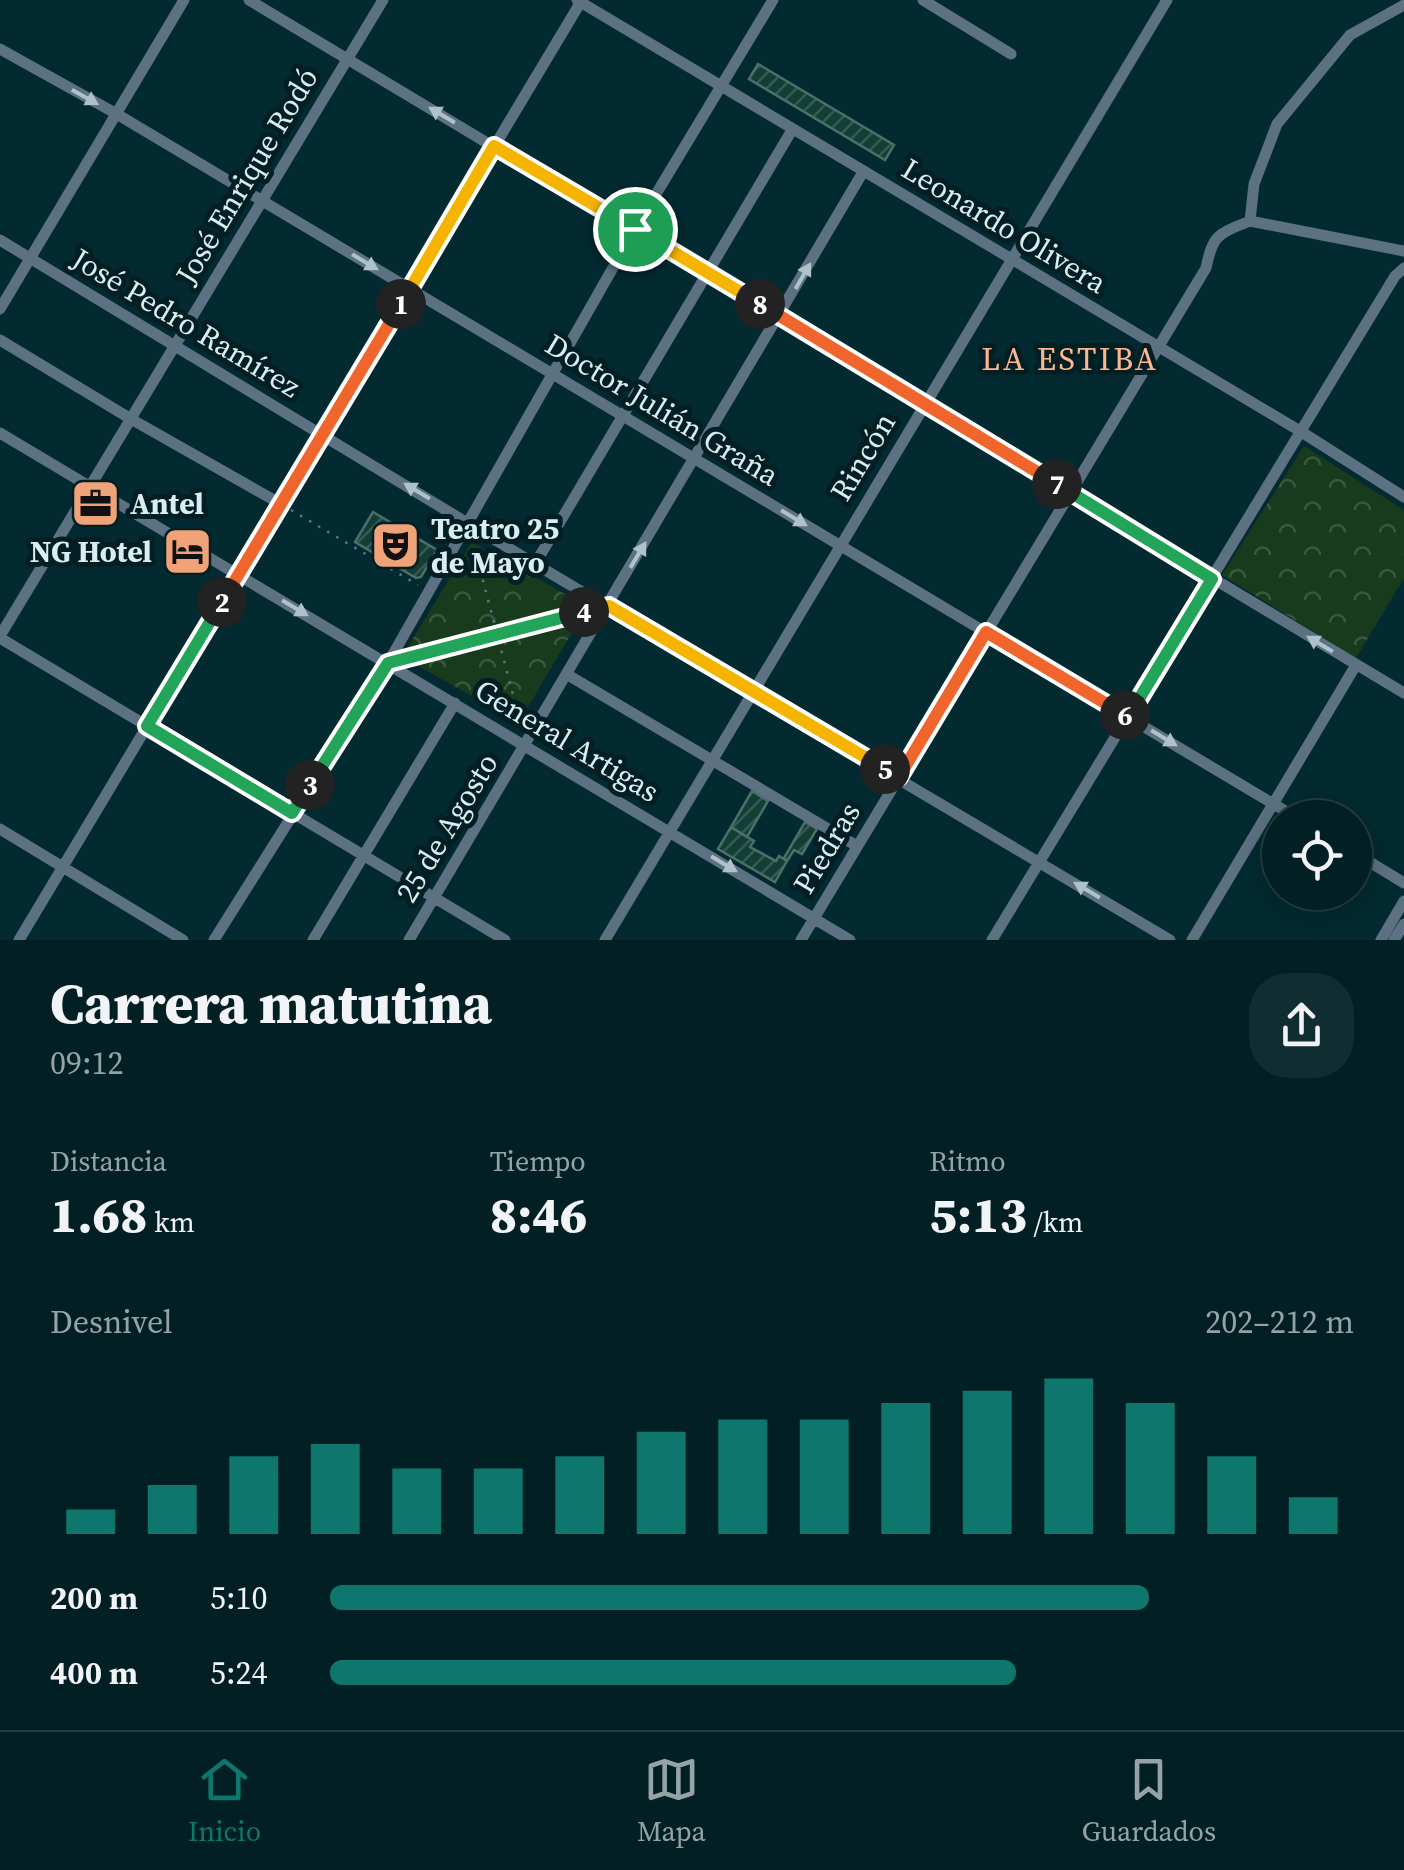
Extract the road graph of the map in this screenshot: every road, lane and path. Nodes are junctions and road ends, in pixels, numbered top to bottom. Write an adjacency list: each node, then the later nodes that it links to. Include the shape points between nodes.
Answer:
1 (184, 0): 13 (street)
2 (250, 0): 11 (street)
3 (383, 0): 11 (street, José Enrique Rodó)
4 (773, 0): 12 (street)
5 (923, 0): 10 (street)
6 (1166, 0): 23 (street, Rincón)
7 (580, 1): 12 (street, Leonardo Olivera); 15 (street)
8 (1404, 5): 18 (street, via 1350,35 1278,124 1254,184)
9 (0, 49): 13 (street, Doctor Julián Graña, one-way to 13)
10 (1011, 54)
11 (348, 58): 15 (street, one-way to 11); 17 (street, José Enrique Rodó)
12 (720, 86): 14 (street, Leonardo Olivera); 19 (street)
13 (116, 114): 17 (street, Doctor Julián Graña); 22 (street)
14 (792, 130): 16 (street, Leonardo Olivera); 25 (street)
15 (494, 146): 19 (street); 26 (street)
16 (863, 172): 23 (street, Leonardo Olivera); 28 (street, 25 de Agosto, one-way to 16)
17 (262, 201): 26 (street, Doctor Julián Graña, one-way to 26); 30 (street, José Enrique Rodó)
18 (1250, 221): 21 (street); 31 (street, Piedras, via 1212,243 1206,268)
19 (635, 229): 25 (street); 32 (street)
20 (0, 240): 22 (street, José Pedro Ramírez)
21 (1404, 251)
22 (30, 258): 27 (street); 30 (street, José Pedro Ramírez)
23 (1010, 258): 31 (street, Leonardo Olivera); 33 (street, Rincón)
24 (1404, 268): 36 (street)
25 (707, 273): 28 (street); 34 (street)
26 (410, 289): 32 (street, Doctor Julián Graña); 38 (street)
27 (0, 308)
28 (780, 316): 33 (street); 39 (street, 25 de Agosto)
29 (0, 340): 35 (street)
30 (174, 346): 35 (street, José Enrique Rodó); 38 (street, José Pedro Ramírez)
31 (1157, 347): 36 (street, Leonardo Olivera); 41 (street, Piedras)
32 (553, 374): 34 (street, Doctor Julián Graña); 44 (street)
33 (924, 402): 41 (street); 45 (street, Rincón)
34 (623, 416): 39 (street, Doctor Julián Graña); 46 (street)
35 (130, 419): 40 (street, José Enrique Rodó); 43 (street)
36 (1300, 431): 42 (street, Leonardo Olivera); 48 (street)
37 (0, 433): 40 (street, General Artigas)
38 (322, 435): 43 (street); 44 (street, José Pedro Ramírez, one-way to 38)
39 (695, 459): 45 (street, Doctor Julián Graña, one-way to 45); 50 (street, 25 de Agosto, one-way to 39)
40 (90, 486): 47 (street, General Artigas); 53 (street, José Enrique Rodó)
41 (1071, 492): 48 (street); 51 (street, Piedras)
42 (1404, 496)
43 (281, 504): 47 (street); 49 (path)
44 (467, 521): 46 (street, José Pedro Ramírez); 49 (street); 52 (path)
45 (840, 545): 51 (street, Doctor Julián Graña); 57 (street, Rincón)
46 (536, 564): 50 (street, José Pedro Ramírez)
47 (238, 574): 54 (street, General Artigas, one-way to 54); 61 (street)
48 (1212, 579): 55 (street, one-way to 48); 60 (street)
49 (428, 590): 54 (street)
50 (609, 606): 52 (path); 56 (street, 25 de Agosto); 57 (street, José Pedro Ramírez)
51 (986, 632): 60 (street, Doctor Julián Graña); 64 (street, Piedras)
52 (497, 635): 54 (path); 62 (path)
53 (0, 637): 61 (street)
54 (388, 663): 59 (street, General Artigas); 67 (street)
55 (1356, 665): 58 (street); 66 (street)
56 (568, 675): 62 (street, 25 de Agosto); 63 (street)
57 (754, 690): 63 (street, Rincón); 64 (street, José Pedro Ramírez)
58 (1404, 694)
59 (454, 703): 62 (street, General Artigas); 72 (street)
60 (1128, 717): 65 (street, Doctor Julián Graña, one-way to 65); 73 (street)
61 (147, 726): 67 (street); 75 (street)
62 (526, 746): 70 (street, General Artigas); 77 (street, 25 de Agosto)
63 (713, 760): 70 (street, Rincón); 71 (street)
64 (899, 777): 71 (street, Piedras); 73 (street, José Pedro Ramírez)
65 (1268, 800)
66 (1275, 800)
67 (292, 813): 72 (street); 83 (street)
68 (1262, 822): 92 (street)
69 (0, 830): 75 (street)
70 (669, 832): 79 (street, General Artigas, one-way to 79); 87 (street, Rincón)
71 (857, 846): 79 (street, Piedras)
72 (364, 856): 77 (street); 84 (street)
73 (1040, 862): 90 (street); 91 (street, José Pedro Ramírez, one-way to 73)
74 (1372, 863): 76 (street)
75 (62, 867): 81 (street); 82 (street)
76 (1404, 883)
77 (434, 898): 85 (street, 25 de Agosto); 86 (street)
78 (1404, 902): 93 (street)
79 (814, 918): 88 (street, Piedras); 89 (street, General Artigas)
80 (1404, 924): 94 (street)
81 (19, 940)
82 (183, 940)
83 (214, 940)
84 (313, 940)
85 (409, 940)
86 (505, 940)
87 (604, 940)
88 (800, 940)
89 (850, 940)
90 (992, 940)
91 (1170, 940)
92 (1192, 940)
93 (1381, 940)
94 (1394, 940)

